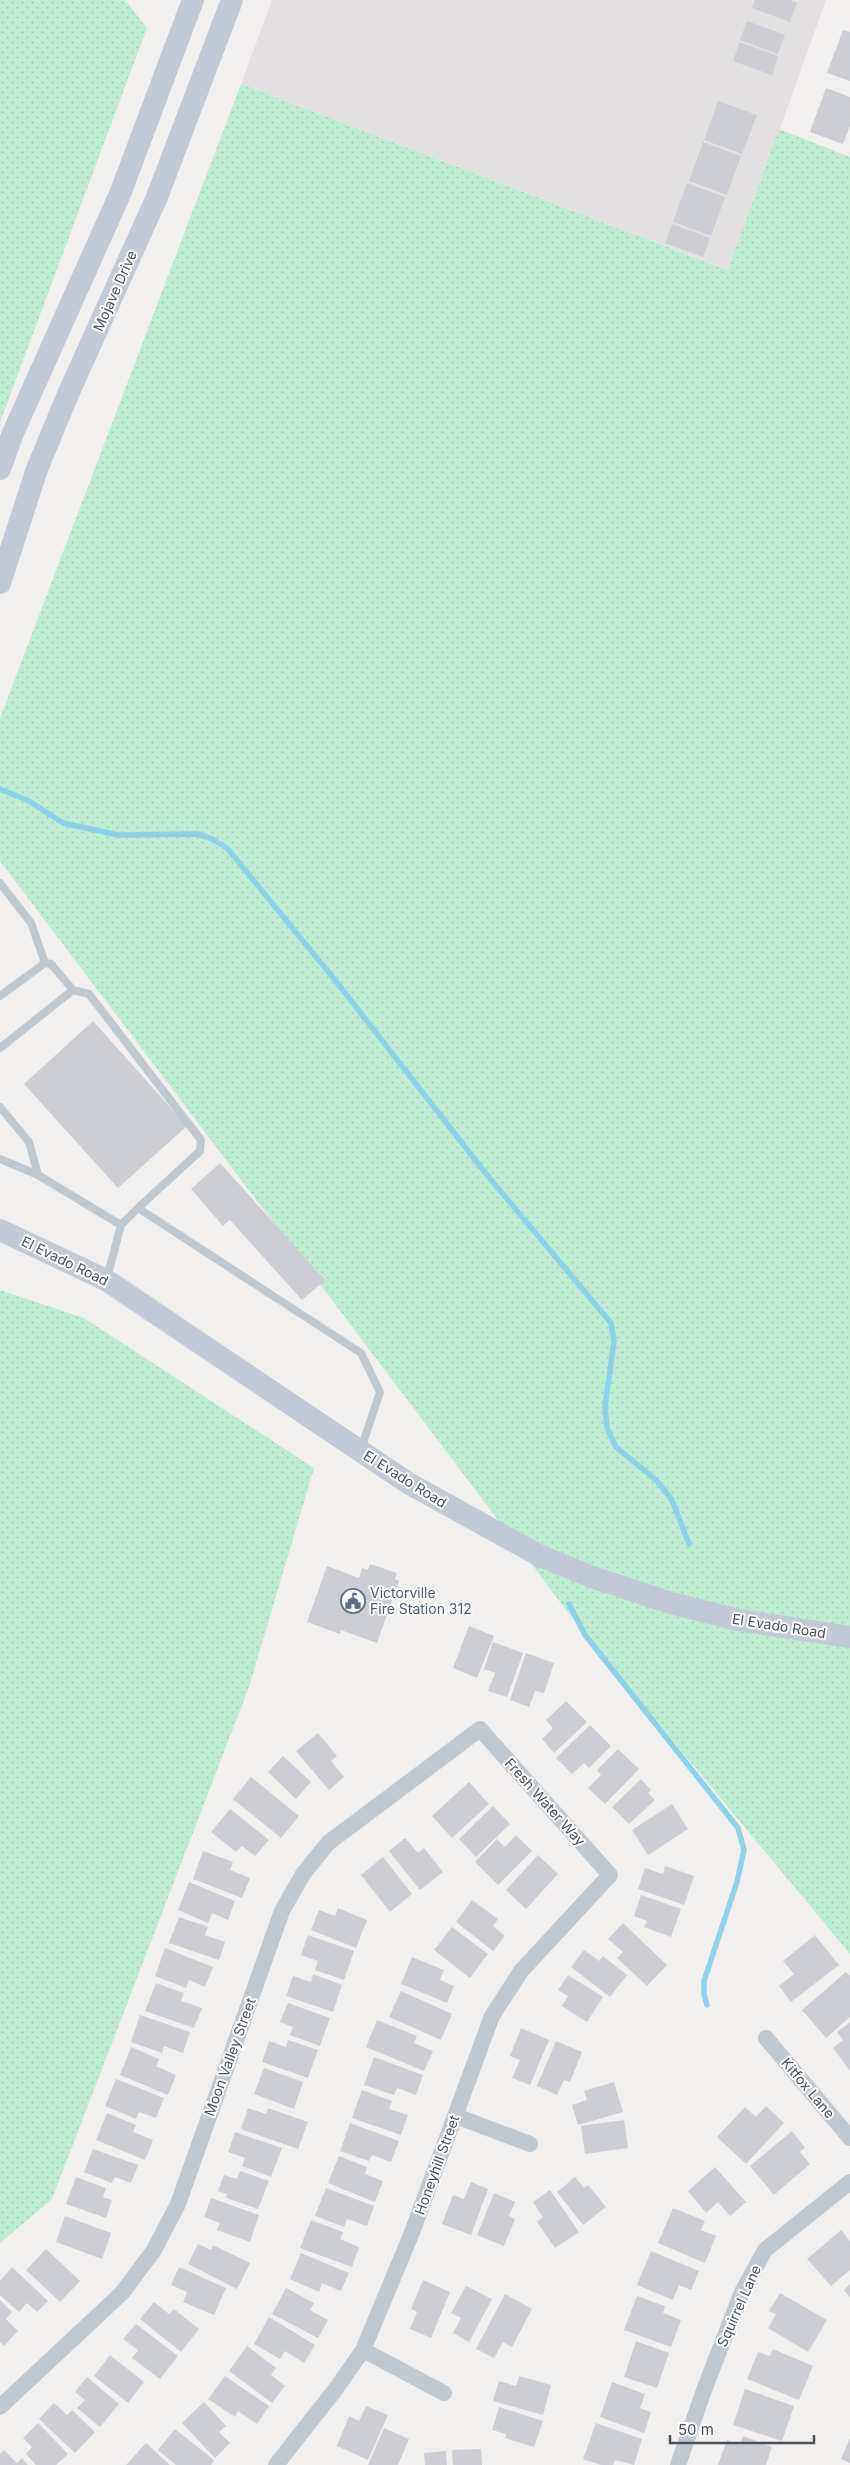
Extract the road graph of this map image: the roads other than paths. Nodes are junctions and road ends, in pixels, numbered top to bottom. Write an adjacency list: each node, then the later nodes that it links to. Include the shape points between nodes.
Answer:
1 (193, 0): 3 (main road, via 120,194)
2 (232, 0): 4 (main road, Mojave Drive, via 157,197 37,469)
3 (0, 469)
4 (0, 583)
5 (0, 883): 6 (lane, via 31,923)
6 (44, 963): 7 (lane, via 51,964); 8 (lane)
7 (72, 990): 9 (lane); 13 (lane, via 89,994 201,1140 200,1151)
8 (0, 996)
9 (0, 1048)
10 (0, 1107): 12 (lane, via 29,1142)
11 (0, 1159): 12 (lane)
12 (38, 1175): 14 (lane)
13 (138, 1208): 14 (lane); 17 (lane, via 361,1353 380,1392)
14 (121, 1226): 16 (lane)
15 (0, 1230): 16 (main road, El Evado Road)
16 (106, 1280): 17 (main road, El Evado Road)
17 (361, 1451): 18 (main road, El Evado Road, via 480,1525 540,1556 594,1578 738,1620)
18 (850, 1636)
19 (480, 1729): 20 (street, Fresh Water Way); 28 (street, Moon Valley Street, via 328,1843 303,1874 282,1911 178,2204 154,2250 122,2294)
20 (610, 1875): 22 (street, Honeyhill Street, via 521,1971 492,2016)
21 (766, 2038): 23 (street, Kitfox Lane)
22 (456, 2116): 24 (street); 26 (street, Honeyhill Street)
23 (850, 2138)
24 (530, 2144)
25 (850, 2182): 30 (street, Squirrel Lane, via 765,2250 742,2292)
26 (363, 2350): 27 (street); 29 (street, Honeyhill Street)
27 (444, 2393)
28 (0, 2407)
29 (276, 2465)
30 (678, 2465)

